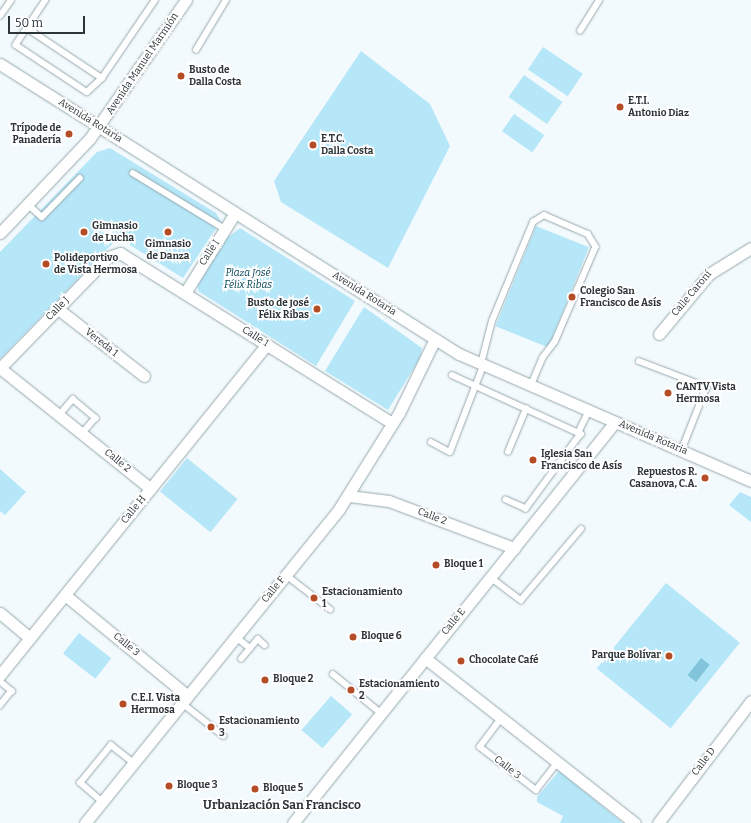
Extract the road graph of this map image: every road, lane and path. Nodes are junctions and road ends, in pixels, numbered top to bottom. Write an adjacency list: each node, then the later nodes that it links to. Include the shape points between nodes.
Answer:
1 (11, 0): 7 (lane)
2 (46, 0): 8 (lane)
3 (155, 0): 12 (lane)
4 (186, 0): 13 (street, Avenida Manuel Marmión)
5 (226, 0): 10 (lane)
6 (599, 0): 9 (lane)
7 (0, 16)
8 (27, 28): 12 (lane); 12 (lane, via 16,45 87,92)
9 (580, 31)
10 (196, 50)
11 (0, 64): 13 (street, Avenida Rotaria)
12 (102, 78)
13 (99, 127): 16 (street, Avenida Manuel Marmión); 17 (street, Avenida Rotaria)
14 (134, 173): 18 (lane)
15 (80, 178): 16 (lane, via 42,217)
16 (28, 204): 19 (street, Avenida Manuel Marmión)
17 (235, 213): 18 (street, Calle I); 25 (street, Avenida Rotaria)
18 (225, 230): 22 (street, Calle I)
19 (0, 233)
20 (751, 248): 24 (street, Calle Caroní, via 709,274)
21 (117, 253): 22 (street, Calle 1); 23 (street, Calle J, via 108,257)
22 (184, 293): 26 (street, Calle 1)
23 (58, 309): 29 (street, Calle J); 31 (street, Vereda 1)
24 (659, 334)
25 (435, 339): 28 (street, Avenida Rotaria); 38 (street, Calle F)
26 (266, 344): 38 (street, Calle 1); 45 (street, Calle H)
27 (639, 361): 42 (lane, via 707,387)
28 (482, 365): 32 (lane); 33 (street, Avenida Rotaria); 33 (lane, via 492,321 533,222 544,215 588,234 596,247 555,342 543,358)
29 (0, 368): 36 (street, Calle 2)
30 (452, 375): 32 (lane)
31 (144, 376)
32 (476, 386): 34 (lane); 41 (lane, via 450,452)
33 (531, 386): 35 (street, Avenida Rotaria)
34 (526, 409): 39 (lane); 43 (lane)
35 (589, 410): 37 (street, Avenida Rotaria); 39 (lane)
36 (59, 415): 40 (street, Calle 2); 40 (lane, via 73,399 96,418)
37 (615, 422): 42 (street, Avenida Rotaria); 49 (street, Calle E)
38 (392, 423): 46 (street, Calle F)
39 (578, 433): 47 (lane, via 581,434 526,509)
40 (82, 434): 45 (street, Calle 2)
41 (432, 442)
42 (682, 450): 44 (street, Avenida Rotaria)
43 (508, 452)
44 (751, 481)
45 (151, 489): 52 (street, Calle H)
46 (349, 496): 49 (street, Calle 2, via 389,501); 50 (street, Calle F)
47 (506, 500)
48 (580, 529): 51 (lane, via 521,600)
49 (514, 548): 51 (street, Calle E)
50 (286, 575): 53 (lane); 55 (street, Calle F)
51 (490, 578): 59 (street, Calle E)
52 (65, 595): 56 (street, Calle H); 64 (street, Calle 3)
53 (330, 609)
54 (0, 613): 56 (street)
55 (236, 637): 58 (lane); 64 (street, Calle F)
56 (30, 638): 61 (street, Calle H)
57 (265, 645): 58 (lane, via 258,639)
58 (250, 648): 60 (lane)
59 (425, 658): 67 (street, Calle E); 68 (street)
60 (241, 660)
61 (0, 674)
62 (333, 674): 67 (lane)
63 (0, 681): 66 (lane, via 12,691)
64 (185, 699): 69 (lane); 71 (street, Calle F)
65 (751, 701): 76 (street, Calle D)
66 (0, 706)
67 (381, 713): 74 (street, Calle E)
68 (502, 718): 70 (street); 70 (lane, Calle 3, via 480,747 536,790)
69 (224, 736)
70 (559, 762): 75 (street)
71 (134, 763): 72 (street, Calle F); 72 (lane, via 111,745 80,784)
72 (102, 802): 73 (street, Calle F)
73 (88, 822)
74 (293, 823)
75 (635, 823)
76 (658, 823)

